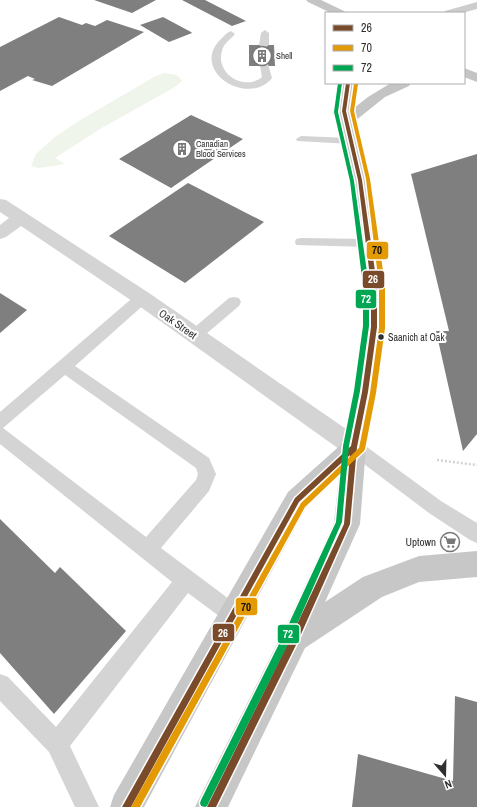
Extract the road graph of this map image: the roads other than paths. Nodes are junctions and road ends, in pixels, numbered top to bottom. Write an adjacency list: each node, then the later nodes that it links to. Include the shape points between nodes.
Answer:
1 (312, 0): 3 (highway)
2 (477, 5): 4 (main road)
3 (338, 12)
4 (452, 12)
5 (264, 33): 7 (lane)
6 (231, 34): 8 (lane, via 217,50 216,64 223,75 241,85 254,85 264,82 267,78)
7 (264, 45)
8 (266, 66)
9 (465, 72): 10 (highway)
10 (477, 78)
11 (465, 82): 12 (highway)
12 (477, 83)
13 (348, 84): 15 (main road, via 344,101)
14 (401, 84): 15 (highway, via 390,88)
15 (346, 122): 17 (main road)
16 (301, 139): 17 (lane)
17 (350, 141): 22 (main road, via 360,180)
18 (0, 204): 19 (street, Oak Street)
19 (21, 218): 20 (street); 23 (street, Oak Street)
20 (0, 233)
21 (301, 242): 22 (lane)
22 (368, 243): 29 (main road, via 374,285 374,328)
23 (142, 298): 25 (street, Oak Street); 26 (lane)
24 (234, 302): 25 (lane)
25 (194, 336): 29 (street, Oak Street)
26 (64, 366): 27 (lane); 31 (lane, via 204,463 207,474 203,485)
27 (0, 422)
28 (0, 434): 31 (lane)
29 (354, 447): 30 (lane, via 435,507); 34 (main road, via 297,500); 35 (main road, via 347,524)
30 (477, 534)
31 (148, 549): 33 (lane)
32 (477, 564): 35 (main road, via 419,569 374,587)
33 (186, 580): 34 (lane); 37 (lane)
34 (234, 615): 39 (main road)
35 (295, 638): 40 (main road)
36 (0, 685): 37 (lane)
37 (57, 744): 38 (lane)
38 (86, 807)
39 (126, 807)
40 (211, 807)

